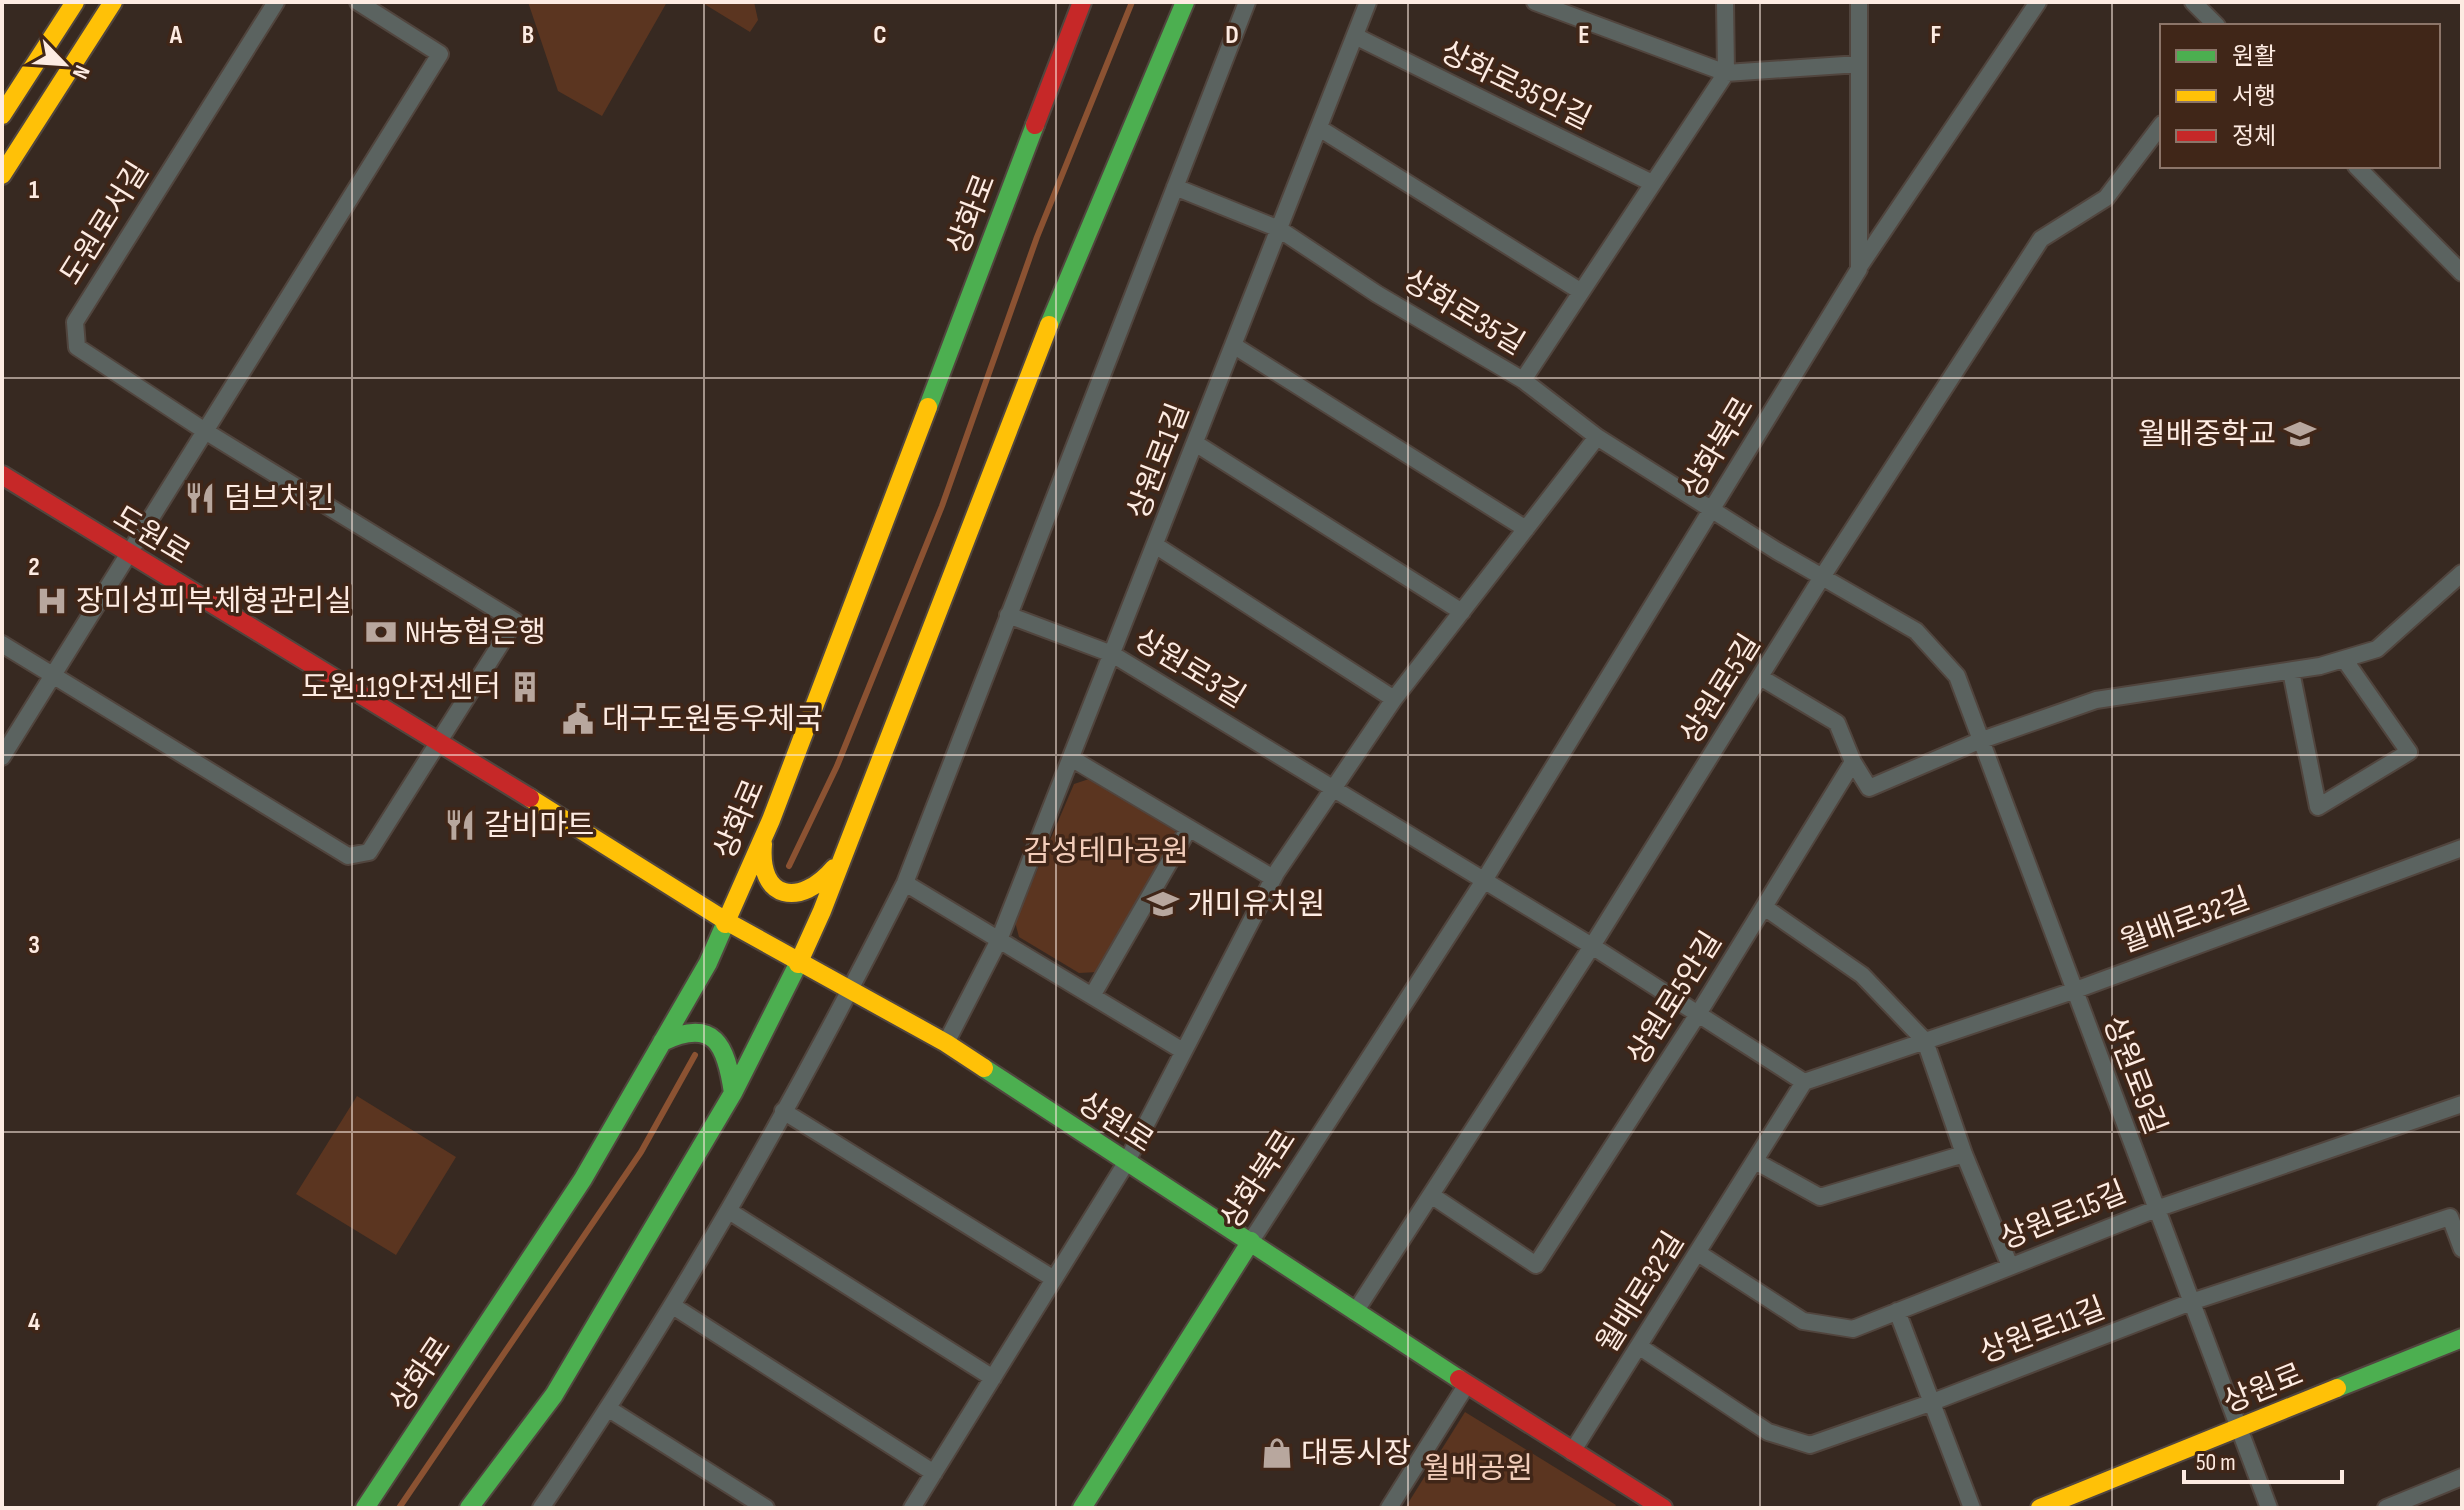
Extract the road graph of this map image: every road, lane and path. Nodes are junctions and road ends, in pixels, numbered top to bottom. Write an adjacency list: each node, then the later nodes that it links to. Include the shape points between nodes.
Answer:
1 (75, 2): 18 (main road)
2 (113, 2): 22 (main road)
3 (276, 2): 31 (street, 도원로서길, via 75,322 77,347)
4 (358, 2): 31 (street, via 440,54)
5 (1082, 2): 57 (main road, 상화로)
6 (1185, 2): 59 (main road, via 1041,343)
7 (1247, 2): 24 (street)
8 (1368, 2): 15 (street, 상원로1길)
9 (1535, 2): 17 (street)
10 (1725, 2): 17 (street)
11 (1859, 2): 16 (street)
12 (2038, 2): 26 (street, 상화북로)
13 (2193, 2): 14 (street)
14 (2215, 24)
15 (1355, 36): 20 (street, 상원로1길); 23 (street, 상화로35안길)
16 (1859, 64): 17 (street); 26 (street)
17 (1726, 73): 23 (street)
18 (2, 115)
19 (2160, 127): 40 (street, 상원로5길, via 2106,198 2041,239)
20 (1319, 128): 25 (street, 상원로1길); 28 (street)
21 (2358, 168): 27 (street)
22 (2, 175)
23 (1652, 183): 28 (street)
24 (1175, 187): 25 (street, 상화로35길); 42 (street)
25 (1279, 229): 29 (street, 상원로1길); 30 (street, 상화로35길)
26 (1859, 269): 35 (street, 상화북로)
27 (2462, 273)
28 (1580, 291): 30 (street)
29 (1233, 345): 33 (street, 상원로1길); 36 (street)
30 (1523, 380): 32 (street, 상화로35길)
31 (205, 431): 38 (street); 50 (street, via 515,621)
32 (1597, 437): 35 (street, 상화로35길); 36 (street)
33 (1195, 443): 37 (street, 상원로1길); 41 (street)
34 (2, 475): 38 (main road, 도원로)
35 (1712, 508): 40 (street, 상원로9길); 61 (street, 상화북로)
36 (1526, 529): 41 (street)
37 (1155, 545): 44 (street, 상원로1길); 49 (street)
38 (127, 553): 47 (street); 50 (main road, 도원로)
39 (2462, 573): 45 (street, via 2377,649)
40 (1822, 577): 48 (street, 상원로5길); 51 (street, 상원로9길, via 1916,631 1957,676)
41 (1462, 612): 49 (street)
42 (1008, 615): 44 (street, 상원로3길); 62 (street)
43 (2, 644): 47 (street)
44 (1112, 654): 53 (street, 상원로1길); 55 (street, 상원로3길)
45 (2344, 659): 46 (street); 46 (street, via 2409,752 2318,807)
46 (2291, 671): 51 (street, via 2096,700)
47 (53, 676): 50 (street, via 348,856 369,852); 52 (street)
48 (1760, 677): 54 (street, via 1837,723); 66 (street, 상원로5길)
49 (1394, 699): 55 (street)
50 (439, 741): 64 (main road, 도원로)
51 (1979, 741): 54 (street, via 1869,788); 69 (street, 상원로9길)
52 (2, 757)
53 (1071, 758): 56 (street); 65 (street, 상원로1길)
54 (1853, 762): 63 (street, 상원로5안길)
55 (1334, 787): 60 (street); 61 (street)
56 (1189, 828): 60 (street); 70 (street)
57 (764, 835): 59 (main road, via 762,863 768,880 781,892 809,891); 64 (main road, 상화로)
58 (2462, 848): 69 (street, 월배로32길)
59 (840, 861): 67 (main road)
60 (1273, 878): 75 (street)
61 (1483, 882): 66 (street); 86 (street, 상화북로)
62 (905, 883): 65 (street); 68 (street)
63 (1764, 907): 71 (street, 상원로5안길); 72 (street, via 1862,975)
64 (726, 921): 67 (main road, 상원로); 73 (main road, 상화로)
65 (999, 940): 70 (street); 74 (street, 상원로1길)
66 (1592, 946): 71 (street); 83 (street, 상원로5길)
67 (799, 960): 68 (main road, 상원로); 77 (main road)
68 (851, 990): 74 (main road, 상원로); 79 (street)
69 (2073, 991): 72 (street, 월배로32길); 84 (street, 상원로9길)
70 (1092, 996): 75 (street)
71 (1698, 1014): 76 (street); 83 (street, 상원로5안길, via 1536,1265)
72 (1925, 1041): 76 (street, 월배로32길); 80 (street)
73 (662, 1042): 77 (main road, via 697,1030 718,1041 730,1065); 106 (main road, 상화로, via 583,1179)
74 (946, 1043): 82 (main road, 상원로)
75 (1183, 1051): 82 (street)
76 (1804, 1082): 81 (street, 월배로32길)
77 (733, 1093): 107 (main road, via 554,1395)
78 (2462, 1104): 84 (street, 상원로15길)
79 (783, 1111): 85 (street); 90 (street)
80 (1964, 1154): 81 (street, via 1820,1197); 89 (street)
81 (1755, 1161): 88 (street, 월배로32길)
82 (1126, 1163): 86 (main road, 상원로); 90 (street)
83 (1431, 1195): 94 (street, 상원로5길)
84 (2156, 1209): 89 (street, 상원로15길); 91 (street, 상원로9길)
85 (729, 1211): 92 (street); 97 (street)
86 (1251, 1241): 94 (main road, 상원로); 111 (main road, 상화북로)
87 (2462, 1249): 91 (street, 상원로11길, via 2450,1217)
88 (1698, 1253): 93 (street, 상원로15길, via 1803,1321 1853,1329); 96 (street, 월배로32길)
89 (2010, 1266): 93 (street, 상원로15길)
90 (1054, 1279): 97 (street)
91 (2191, 1302): 99 (street, 상원로11길); 101 (street, 상원로9길)
92 (673, 1306): 100 (street); 103 (street)
93 (1897, 1311): 99 (street)
94 (1355, 1312): 98 (main road, 상원로)
95 (2462, 1338): 101 (main road, 상원로)
96 (1640, 1347): 99 (street, 상원로11길, via 1768,1432 1810,1445); 102 (street, 월배로32길)
97 (993, 1378): 103 (street)
98 (1467, 1384): 102 (main road, 상원로); 112 (street)
99 (1930, 1403): 114 (street)
100 (609, 1409): 108 (street); 109 (street)
101 (2239, 1428): 115 (main road, 상원로); 116 (street, 상원로9길)
102 (1572, 1452): 113 (main road, 상원로)
103 (934, 1473): 110 (street)
104 (2462, 1477): 105 (street)
105 (2394, 1507)
106 (365, 1508)
107 (469, 1508)
108 (541, 1508)
109 (766, 1508)
110 (912, 1508)
111 (1082, 1508)
112 (1389, 1508)
113 (1663, 1508)
114 (1972, 1508)
115 (2040, 1508)
116 (2269, 1508)

